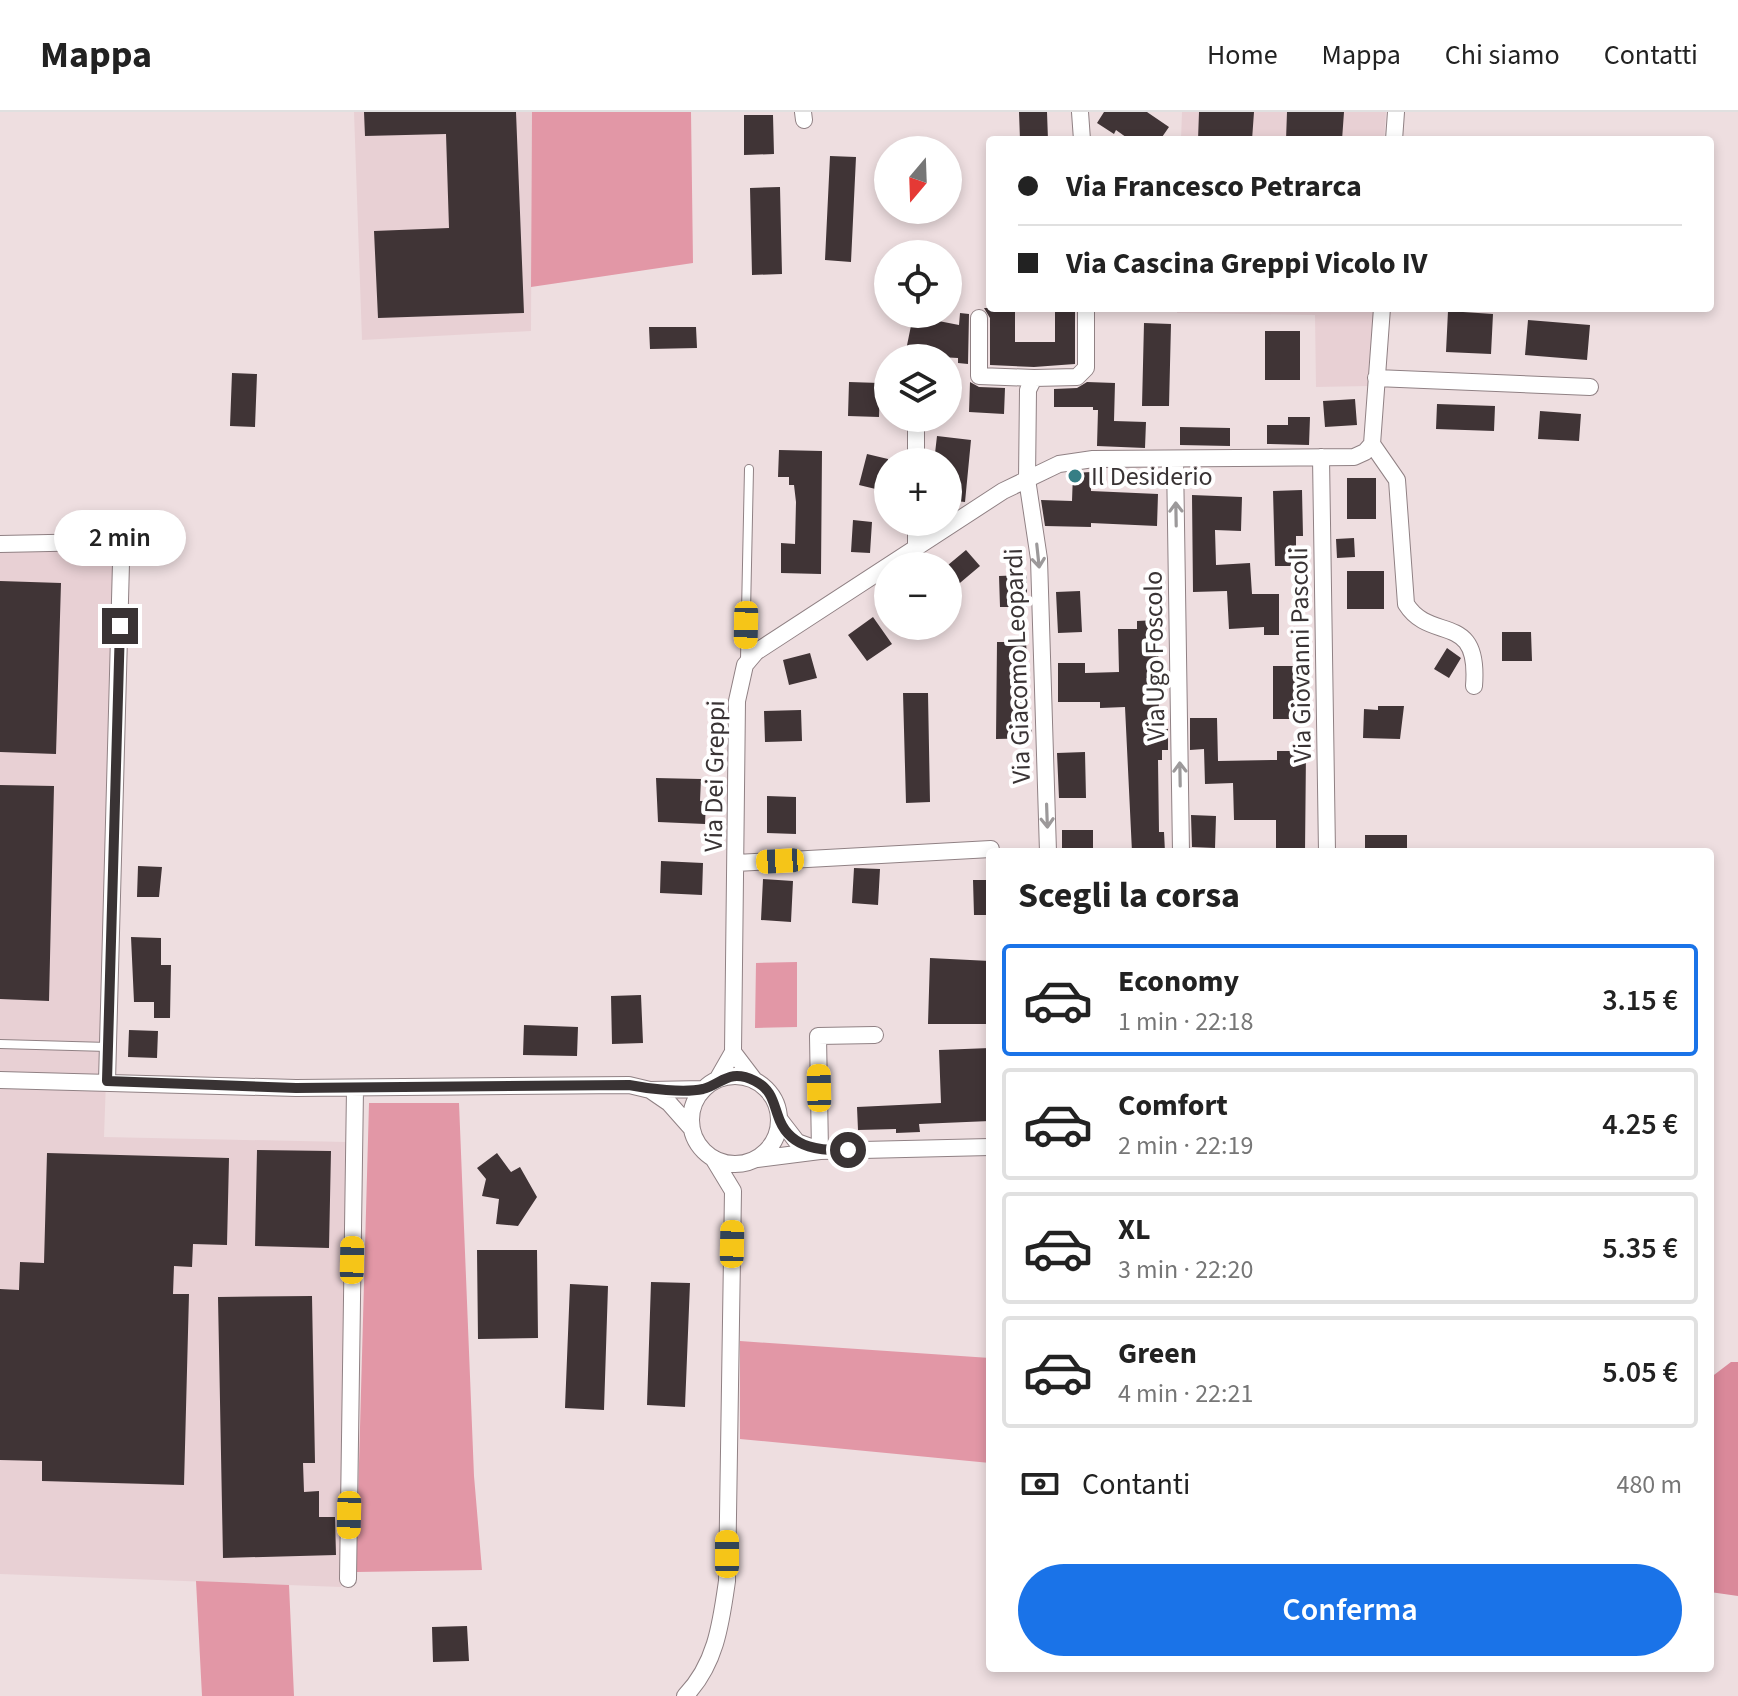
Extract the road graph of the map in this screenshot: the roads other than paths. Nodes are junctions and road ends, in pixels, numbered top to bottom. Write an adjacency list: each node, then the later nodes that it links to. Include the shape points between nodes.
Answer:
1 (1080, 112): 3 (street)
2 (1396, 112): 4 (street)
3 (1082, 136)
4 (1394, 136)
5 (1086, 312): 8 (street, via 1083,374)
6 (1382, 312): 9 (street)
7 (979, 318): 8 (street, via 979,376)
8 (1034, 378): 15 (street, Via Giacomo Leopardi, via 1028,390)
9 (1376, 378): 10 (street); 11 (street)
10 (1590, 387)
11 (1372, 444): 12 (street, Via Dei Greppi, via 1354,457); 20 (street, via 1397,480 1406,604 1418,618 1462,635 1476,667)
12 (1321, 457): 13 (street, Via Dei Greppi); 23 (street, Via Giovanni Pascoli)
13 (1175, 459): 15 (street, Via Dei Greppi, via 1072,462); 22 (street, Via Ugo Foscolo, one-way to 13)
14 (749, 469): 19 (lane)
15 (1027, 479): 18 (street, Via Dei Greppi); 21 (street, Via Giacomo Leopardi, one-way to 21, via 1039,559)
16 (916, 536): 18 (street)
17 (0, 544): 28 (street, via 98,542 114,551 121,563)
18 (916, 547): 19 (street, Via Dei Greppi, via 770,641)
19 (745, 665): 25 (street, Via Dei Greppi, via 737,701)
20 (1474, 686)
21 (1048, 848)
22 (1181, 848)
23 (1327, 848)
24 (986, 849): 25 (street)
25 (736, 863): 29 (street, Via Dei Greppi)
26 (875, 1035): 39 (street, via 818,1036)
27 (0, 1044): 28 (lane)
28 (108, 1047): 31 (street)
29 (733, 1052): 32 (street); 33 (street)
30 (0, 1080): 31 (street)
31 (107, 1081): 34 (street)
32 (755, 1081): 33 (street, via 731,1077); 36 (street, via 773,1098)
33 (711, 1084): 35 (street); 37 (street, via 691,1114)
34 (355, 1089): 35 (street, via 629,1085); 43 (street)
35 (650, 1090): 37 (street)
36 (780, 1120): 39 (street, via 797,1142); 41 (street, via 769,1149)
37 (692, 1129): 40 (street)
38 (986, 1147): 39 (street)
39 (820, 1151): 41 (street)
40 (713, 1158): 41 (street, via 728,1164); 42 (street)
41 (755, 1160): 42 (street)
42 (733, 1191): 44 (street, via 727,1581 719,1637 702,1675)
43 (348, 1579)
44 (685, 1696)

